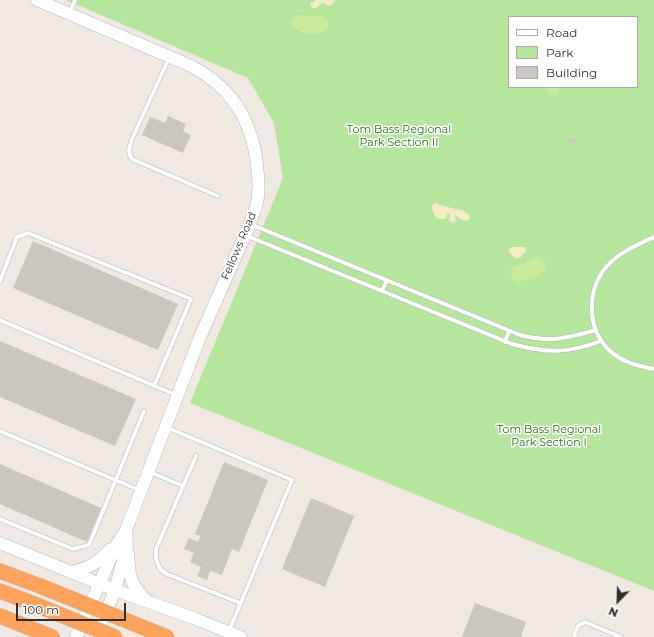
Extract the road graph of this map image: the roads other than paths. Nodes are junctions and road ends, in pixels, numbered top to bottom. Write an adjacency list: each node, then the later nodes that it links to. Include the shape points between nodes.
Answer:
1 (37, 0): 3 (street, Fellows Road)
2 (75, 0): 3 (lane)
3 (70, 14): 4 (street, Fellows Road)
4 (169, 57): 5 (lane, via 136,128 129,149 130,156); 6 (street, Fellows Road, via 191,66 212,79 230,96 244,119 254,145 259,181 256,204)
5 (218, 196)
6 (248, 229): 8 (lane); 10 (lane); 18 (street, Fellows Road)
7 (654, 237): 12 (lane, via 620,255 600,276 592,297 591,308)
8 (387, 280): 10 (lane); 13 (lane)
9 (0, 281): 17 (lane, via 17,236 28,233 191,299)
10 (382, 291): 15 (lane)
11 (0, 320): 17 (lane)
12 (596, 330): 13 (lane, via 569,338 548,340 534,339); 14 (lane)
13 (509, 331): 15 (lane)
14 (601, 341): 15 (lane, via 550,352); 16 (lane, via 618,357)
15 (505, 342)
16 (654, 369)
17 (154, 386): 18 (lane)
18 (177, 396): 20 (street, Fellows Road)
19 (144, 410): 24 (lane)
20 (165, 427): 23 (street, Fellows Road); 36 (lane, via 292,480)
21 (0, 431): 24 (lane)
22 (196, 456): 25 (lane)
23 (149, 472): 25 (lane); 26 (street, Fellows Road)
24 (116, 480): 26 (lane); 27 (lane, via 89,546 73,549)
25 (183, 486): 36 (lane, via 156,549 156,563 167,574)
26 (141, 491): 29 (street, Fellows Road)
27 (0, 519)
28 (0, 543): 31 (street)
29 (122, 545): 31 (street, via 87,568); 32 (street, Fellows Road); 33 (street, Fellows Road); 35 (street, via 134,588)
30 (0, 571): 43 (highway, bridge)
31 (71, 572): 32 (street)
32 (98, 583): 33 (street); 40 (street, Fellows Road)
33 (115, 590): 35 (street); 41 (street, Fellows Road)
34 (0, 591): 42 (highway, bridge)
35 (149, 602): 38 (street)
36 (240, 603): 38 (lane)
37 (0, 616): 39 (highway)
38 (228, 631): 44 (street)
39 (52, 637)
40 (76, 637)
41 (96, 637)
42 (115, 637)
43 (168, 637)
44 (241, 637)
45 (574, 637): 46 (lane, via 578,626 585,622)
46 (621, 637)

